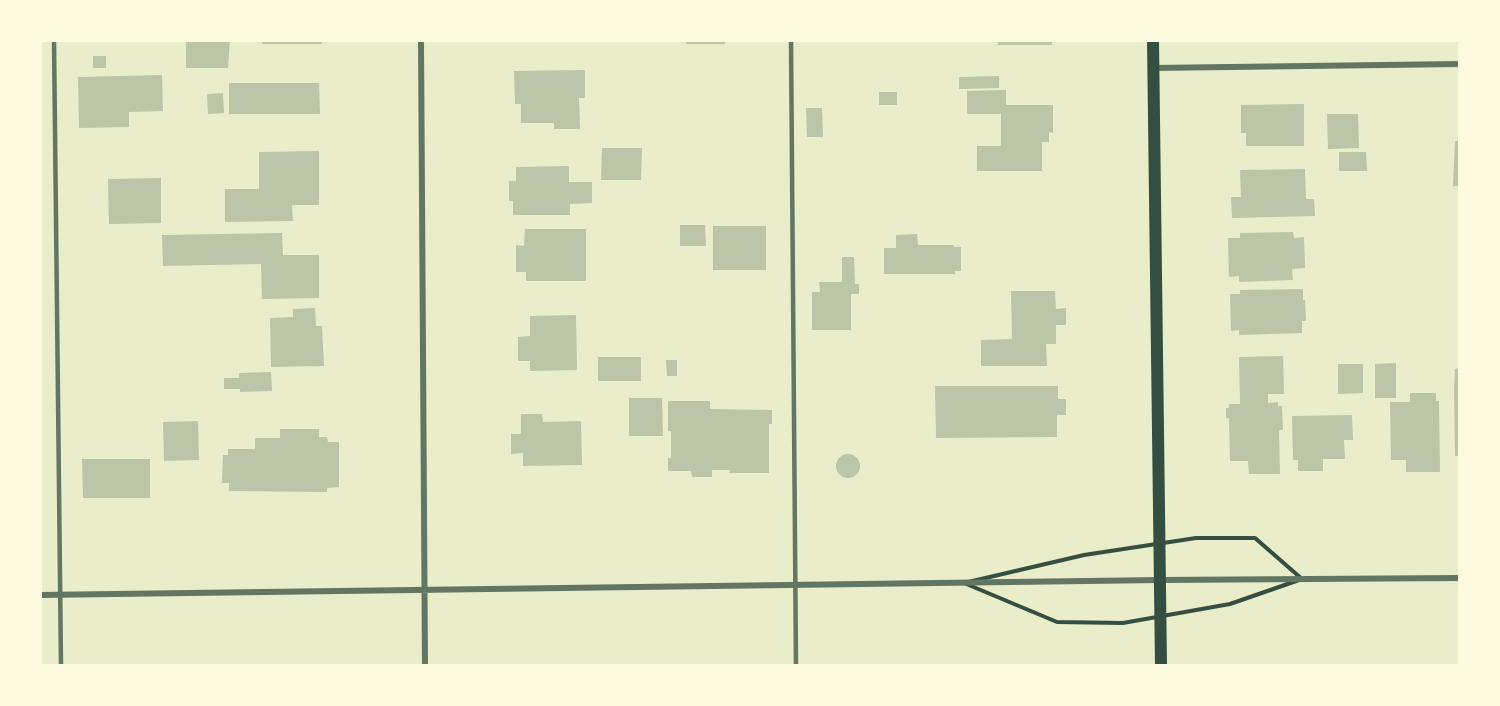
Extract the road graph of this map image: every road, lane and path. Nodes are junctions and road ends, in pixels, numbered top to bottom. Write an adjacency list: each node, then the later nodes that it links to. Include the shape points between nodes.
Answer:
1 (54, 40): 15 (lane)
2 (421, 40): 13 (street)
3 (791, 40): 12 (lane)
4 (1153, 40): 6 (main road)
5 (1460, 64): 6 (street)
6 (1153, 68): 9 (main road)
7 (1196, 538): 10 (path, via 1255,538)
8 (1460, 578): 10 (street)
9 (1160, 579): 10 (street); 11 (street); 20 (main road)
10 (1302, 579)
11 (964, 583): 12 (street); 16 (path, via 1057,622)
12 (795, 585): 13 (street); 19 (lane)
13 (425, 589): 15 (street); 18 (street)
14 (40, 595): 15 (street)
15 (60, 595): 17 (lane)
16 (1123, 622)
17 (61, 666)
18 (425, 666)
19 (796, 666)
20 (1161, 666)

